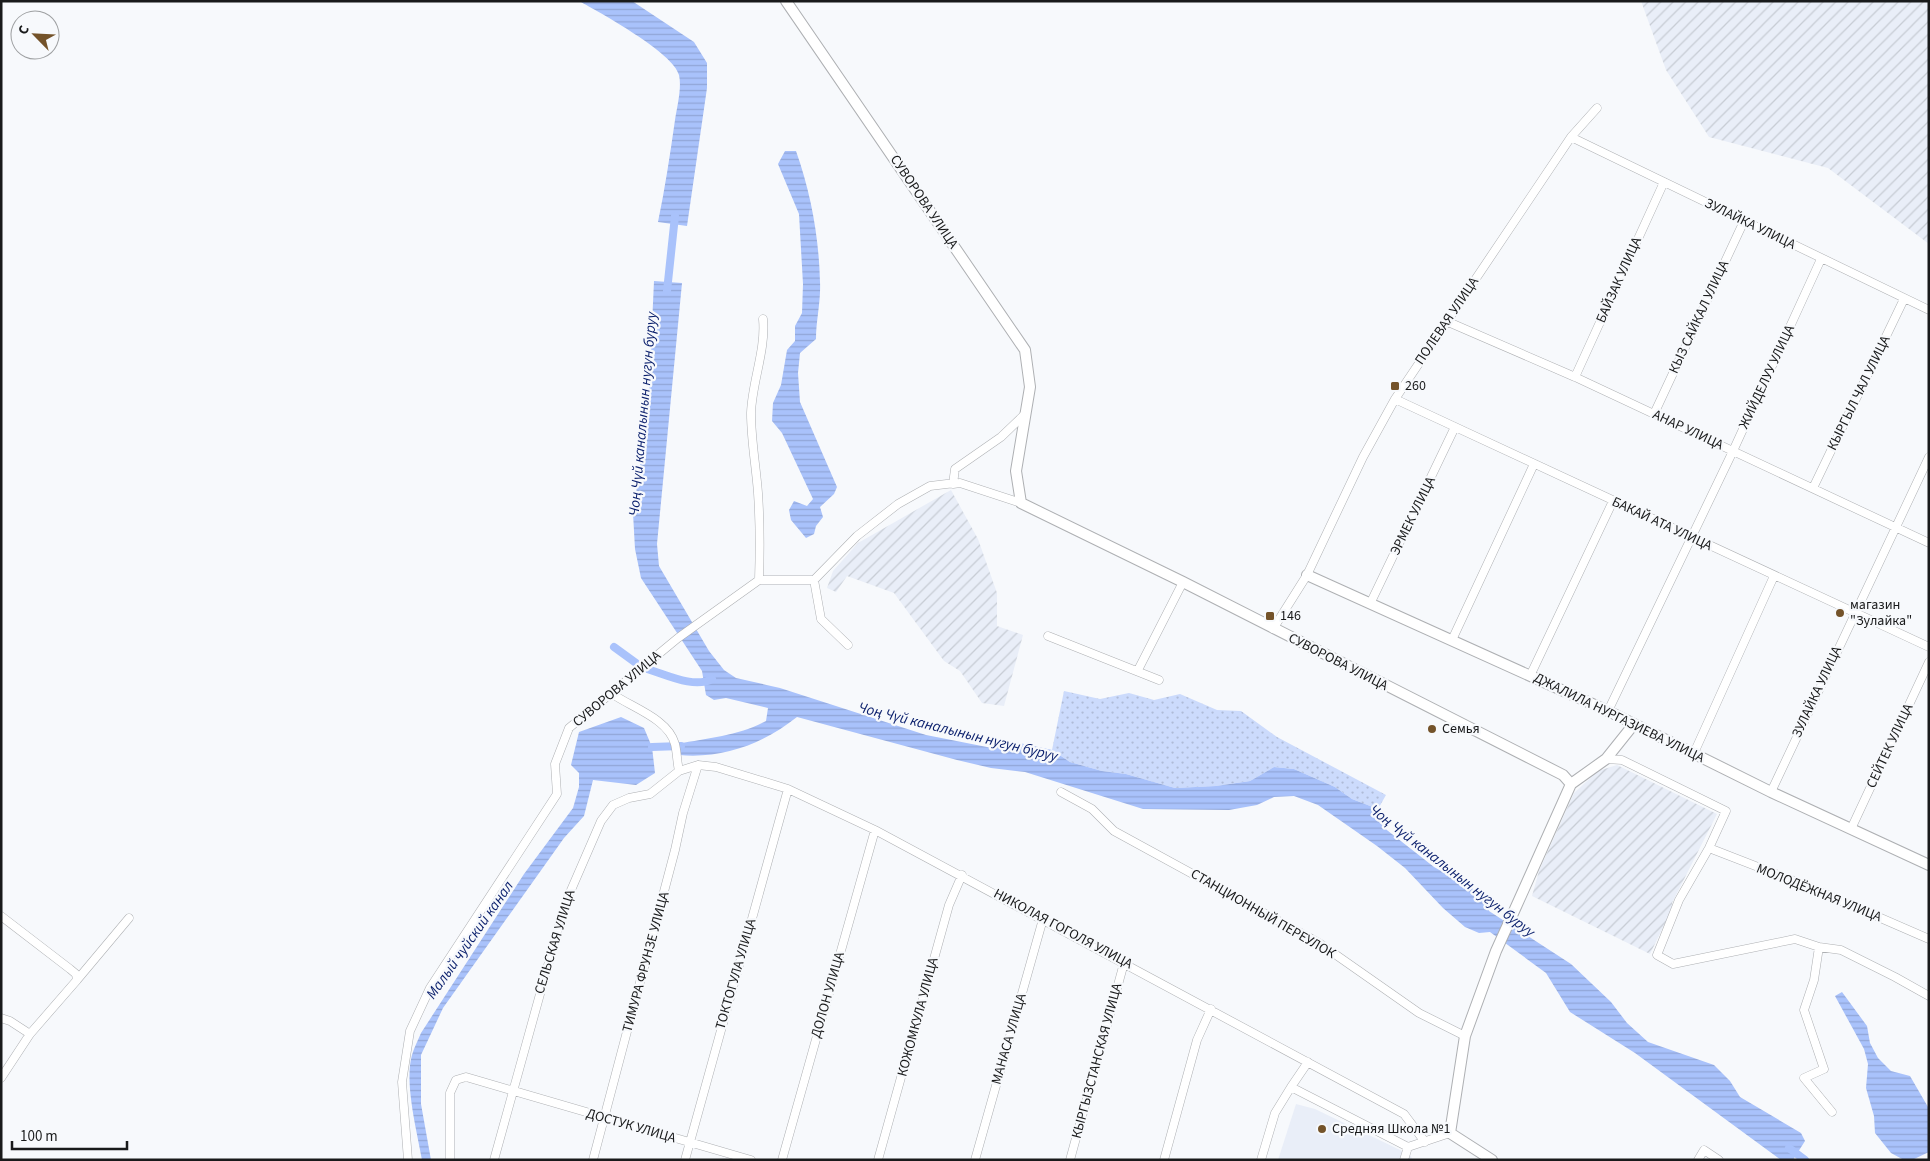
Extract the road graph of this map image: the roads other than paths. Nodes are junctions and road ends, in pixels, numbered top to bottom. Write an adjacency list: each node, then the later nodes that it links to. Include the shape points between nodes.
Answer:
1 (786, 1): 13 (street, СУВОРОВА УЛИЦА, via 1025,350 1030,387)
2 (1597, 108): 3 (street, ПОЛЕВАЯ УЛИЦА)
3 (1571, 137): 4 (street, ЗУЛАЙКА УЛИЦА); 10 (street, ПОЛЕВАЯ УЛИЦА)
4 (1664, 182): 5 (street, ЗУЛАЙКА УЛИЦА); 11 (street, БАЙЗАК УЛИЦА)
5 (1744, 221): 6 (street, ЗУЛАЙКА УЛИЦА); 14 (street, КЫЗ САЙКАЛ УЛИЦА)
6 (1821, 258): 7 (street, ЗУЛАЙКА УЛИЦА); 16 (street, ЖИЙДЕЛУУ УЛИЦА)
7 (1904, 299): 8 (street, ЗУЛАЙКА УЛИЦА); 20 (street, КЫРГЫЛ ЧАЛ УЛИЦА)
8 (1929, 310)
9 (763, 319): 28 (street, via 763,342 751,412 758,494)
10 (1446, 321): 11 (street, АНАР УЛИЦА); 12 (street, ПОЛЕВАЯ УЛИЦА)
11 (1575, 378): 14 (street, АНАР УЛИЦА)
12 (1395, 399): 15 (street, БАКАЙ АТА УЛИЦА); 26 (street, ПОЛЕВАЯ УЛИЦА, via 1362,457)
13 (1025, 414): 19 (street, via 1000,437 954,469); 22 (street, СУВОРОВА УЛИЦА, via 1016,471)
14 (1654, 414): 16 (street, АНАР УЛИЦА)
15 (1455, 428): 18 (street, БАКАЙ АТА УЛИЦА); 31 (street, ЭРМЕК УЛИЦА)
16 (1733, 451): 20 (street, АНАР УЛИЦА); 24 (street, ЖИЙДЕЛУУ УЛИЦА)
17 (1929, 457): 23 (street, ЗУЛАЙКА УЛИЦА)
18 (1534, 464): 21 (street, БАКАЙ АТА УЛИЦА); 35 (street)
19 (954, 484): 22 (street, СУВОРОВА УЛИЦА, via 960,483); 29 (street, СУВОРОВА УЛИЦА, via 930,486 898,504 857,536)
20 (1813, 488): 23 (street, АНАР УЛИЦА)
21 (1613, 501): 24 (street, БАКАЙ АТА УЛИЦА); 40 (street)
22 (1021, 503): 30 (street, СУВОРОВА УЛИЦА)
23 (1896, 528): 25 (street, АНАР УЛИЦА); 32 (street, ЗУЛАЙКА УЛИЦА)
24 (1691, 537): 27 (street, БАКАЙ АТА УЛИЦА); 43 (street, ЖИЙДЕЛУУ УЛИЦА)
25 (1929, 543)
26 (1307, 575): 31 (street, ДЖАЛИЛА НУРГАЗИЕВА УЛИЦА); 33 (street, ПОЛЕВАЯ УЛИЦА)
27 (1774, 576): 32 (street, БАКАЙ АТА УЛИЦА); 45 (street)
28 (760, 580): 29 (street); 42 (street, СУВОРОВА УЛИЦА, via 700,620)
29 (814, 580): 36 (street, via 821,619)
30 (1183, 582): 33 (street, СУВОРОВА УЛИЦА); 39 (street)
31 (1370, 604): 35 (street, ДЖАЛИЛА НУРГАЗИЕВА УЛИЦА)
32 (1853, 613): 37 (street, БАКАЙ АТА УЛИЦА); 52 (street, ЗУЛАЙКА УЛИЦА)
33 (1273, 629): 49 (street, СУВОРОВА УЛИЦА, via 1563,775)
34 (1048, 636): 39 (street)
35 (1452, 640): 40 (street, ДЖАЛИЛА НУРГАЗИЕВА УЛИЦА)
36 (848, 646)
37 (1929, 647)
38 (1929, 662): 53 (street, СЕЙТЕК УЛИЦА)
39 (1138, 670): 41 (street)
40 (1530, 676): 43 (street, ДЖАЛИЛА НУРГАЗИЕВА УЛИЦА)
41 (1159, 680)
42 (611, 693): 48 (street, via 643,709 663,726 675,743); 80 (street, СУВОРОВА УЛИЦА, via 569,728 555,764 557,794 430,988 410,1031 402,1082)
43 (1608, 711): 44 (street, ДЖАЛИЛА НУРГАЗИЕВА УЛИЦА)
44 (1634, 724): 45 (street, ДЖАЛИЛА НУРГАЗИЕВА УЛИЦА); 46 (street)
45 (1694, 753): 52 (street, ДЖАЛИЛА НУРГАЗИЕВА УЛИЦА)
46 (1606, 759): 49 (street); 55 (street, via 1622,760 1726,811)
47 (698, 765): 48 (street, НИКОЛАЯ ГОГОЛЯ УЛИЦА); 50 (street, НИКОЛАЯ ГОГОЛЯ УЛИЦА, via 716,767); 75 (street, ТИМУРА ФРУНЗЕ УЛИЦА, via 683,812)
48 (679, 771): 73 (street, СЕЛЬСКАЯ УЛИЦА, via 650,794 613,805 601,821 565,904)
49 (1571, 784): 69 (street, via 1496,951)
50 (788, 789): 54 (street, НИКОЛАЯ ГОГОЛЯ УЛИЦА); 78 (street, ТОКТОГУЛА УЛИЦА)
51 (1061, 792): 69 (street, СТАНЦИОННЫЙ ПЕРЕУЛОК, via 1092,809 1114,831 1318,943 1419,1013)
52 (1771, 792): 53 (street, ДЖАЛИЛА НУРГАЗИЕВА УЛИЦА)
53 (1851, 829): 56 (street, ДЖАЛИЛА НУРГАЗИЕВА УЛИЦА)
54 (875, 830): 57 (street, НИКОЛАЯ ГОГОЛЯ УЛИЦА); 86 (street, ДОЛОН УЛИЦА)
55 (1709, 848): 61 (street, МОЛОДЁЖНАЯ УЛИЦА); 62 (street, via 1679,900 1657,956 1673,964 1795,939)
56 (1929, 865)
57 (962, 875): 60 (street, НИКОЛАЯ ГОГОЛЯ УЛИЦА); 87 (street, КОЖОМКУЛА УЛИЦА, via 949,905)
58 (1, 916): 64 (street, via 76,974)
59 (129, 918): 64 (street)
60 (1043, 918): 63 (street, НИКОЛАЯ ГОГОЛЯ УЛИЦА); 88 (street, МАНАСА УЛИЦА)
61 (1929, 938)
62 (1819, 947): 65 (street, via 1841,950); 74 (street, via 1814,980 1804,1010 1824,1069 1804,1078)
63 (1124, 962): 66 (street, НИКОЛАЯ ГОГОЛЯ УЛИЦА); 89 (street, КЫРГЫЗСТАНСКАЯ УЛИЦА)
64 (77, 980): 68 (street)
65 (1929, 996)
66 (1211, 1009): 70 (street, НИКОЛАЯ ГОГОЛЯ УЛИЦА); 90 (street, via 1197,1040)
67 (1, 1018): 68 (street)
68 (30, 1034): 71 (street)
69 (1465, 1036): 76 (street)
70 (1308, 1062): 72 (street); 77 (street, НИКОЛАЯ ГОГОЛЯ УЛИЦА, via 1404,1114)
71 (1, 1078)
72 (1291, 1087): 79 (street); 91 (street, via 1275,1113)
73 (511, 1092): 75 (street, ДОСТУК УЛИЦА); 81 (street, ДОСТУК УЛИЦА, via 466,1077 456,1080 450,1093); 82 (street, СЕЛЬСКАЯ УЛИЦА)
74 (1832, 1112)
75 (606, 1119): 78 (street, ДОСТУК УЛИЦА); 83 (street, ТИМУРА ФРУНЗЕ УЛИЦА)
76 (1450, 1133): 77 (street); 93 (street)
77 (1425, 1142): 79 (street)
78 (689, 1143): 84 (street, ТОКТОГУЛА УЛИЦА); 85 (street, ДОСТУК УЛИЦА)
79 (1408, 1147): 92 (street)
80 (408, 1160)
81 (450, 1160)
82 (494, 1160)
83 (593, 1160)
84 (684, 1160)
85 (750, 1160)
86 (782, 1160)
87 (878, 1160)
88 (975, 1160)
89 (1070, 1160)
90 (1164, 1160)
91 (1261, 1160)
92 (1404, 1160)
93 (1492, 1160)
94 (1698, 1160): 95 (street, via 1704,1150)
95 (1719, 1160)

